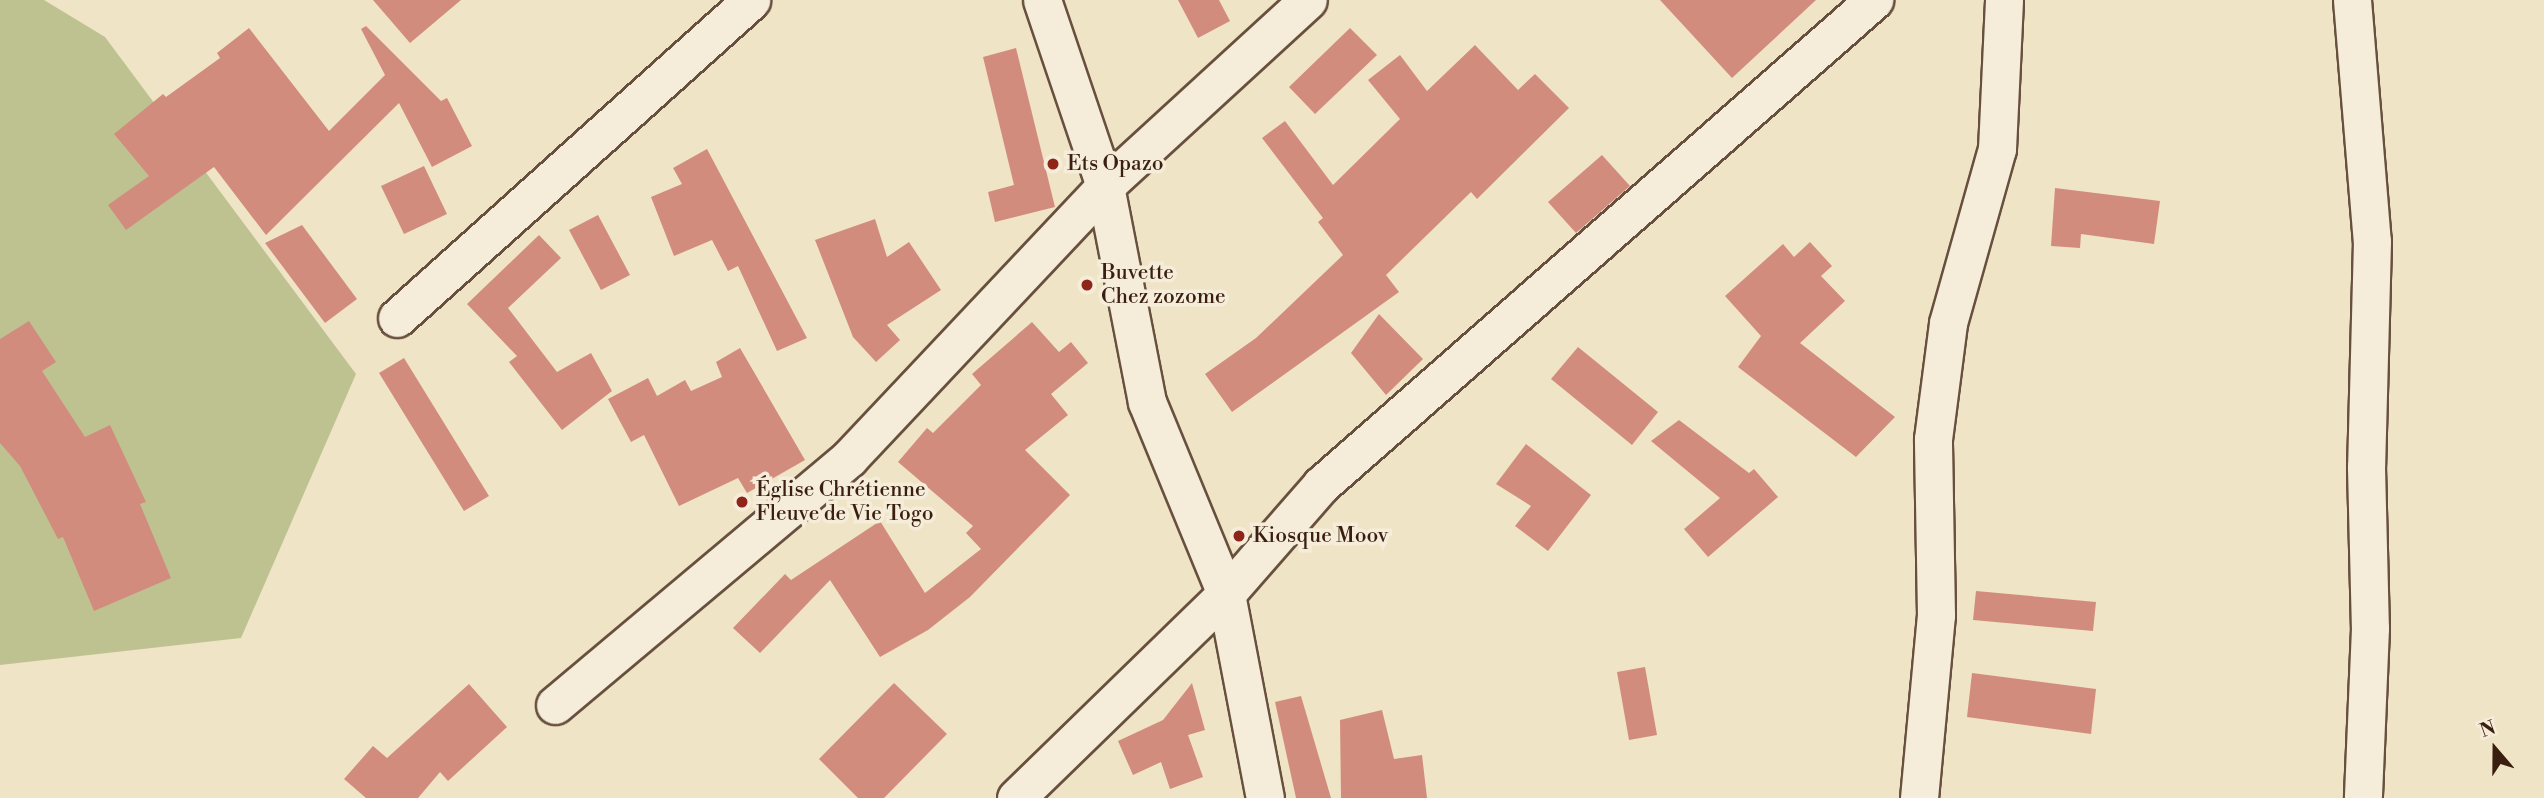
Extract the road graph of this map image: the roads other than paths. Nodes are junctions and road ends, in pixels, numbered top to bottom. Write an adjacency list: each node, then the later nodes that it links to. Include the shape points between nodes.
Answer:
1 (751, 0): 8 (street)
2 (1042, 0): 7 (street)
3 (1308, 0): 7 (street)
4 (1874, 0): 9 (street, via 1321,485)
5 (2004, 0): 13 (street, via 1997,149 1948,323 1933,439 1936,615)
6 (2352, 0): 14 (street, via 2372,241 2366,467 2370,628)
7 (1105, 186): 9 (street, via 1147,402); 10 (street, via 849,458)
8 (397, 318)
9 (1226, 594): 11 (street); 12 (street)
10 (555, 705)
11 (1016, 798)
12 (1265, 798)
13 (1919, 798)
14 (2363, 798)

